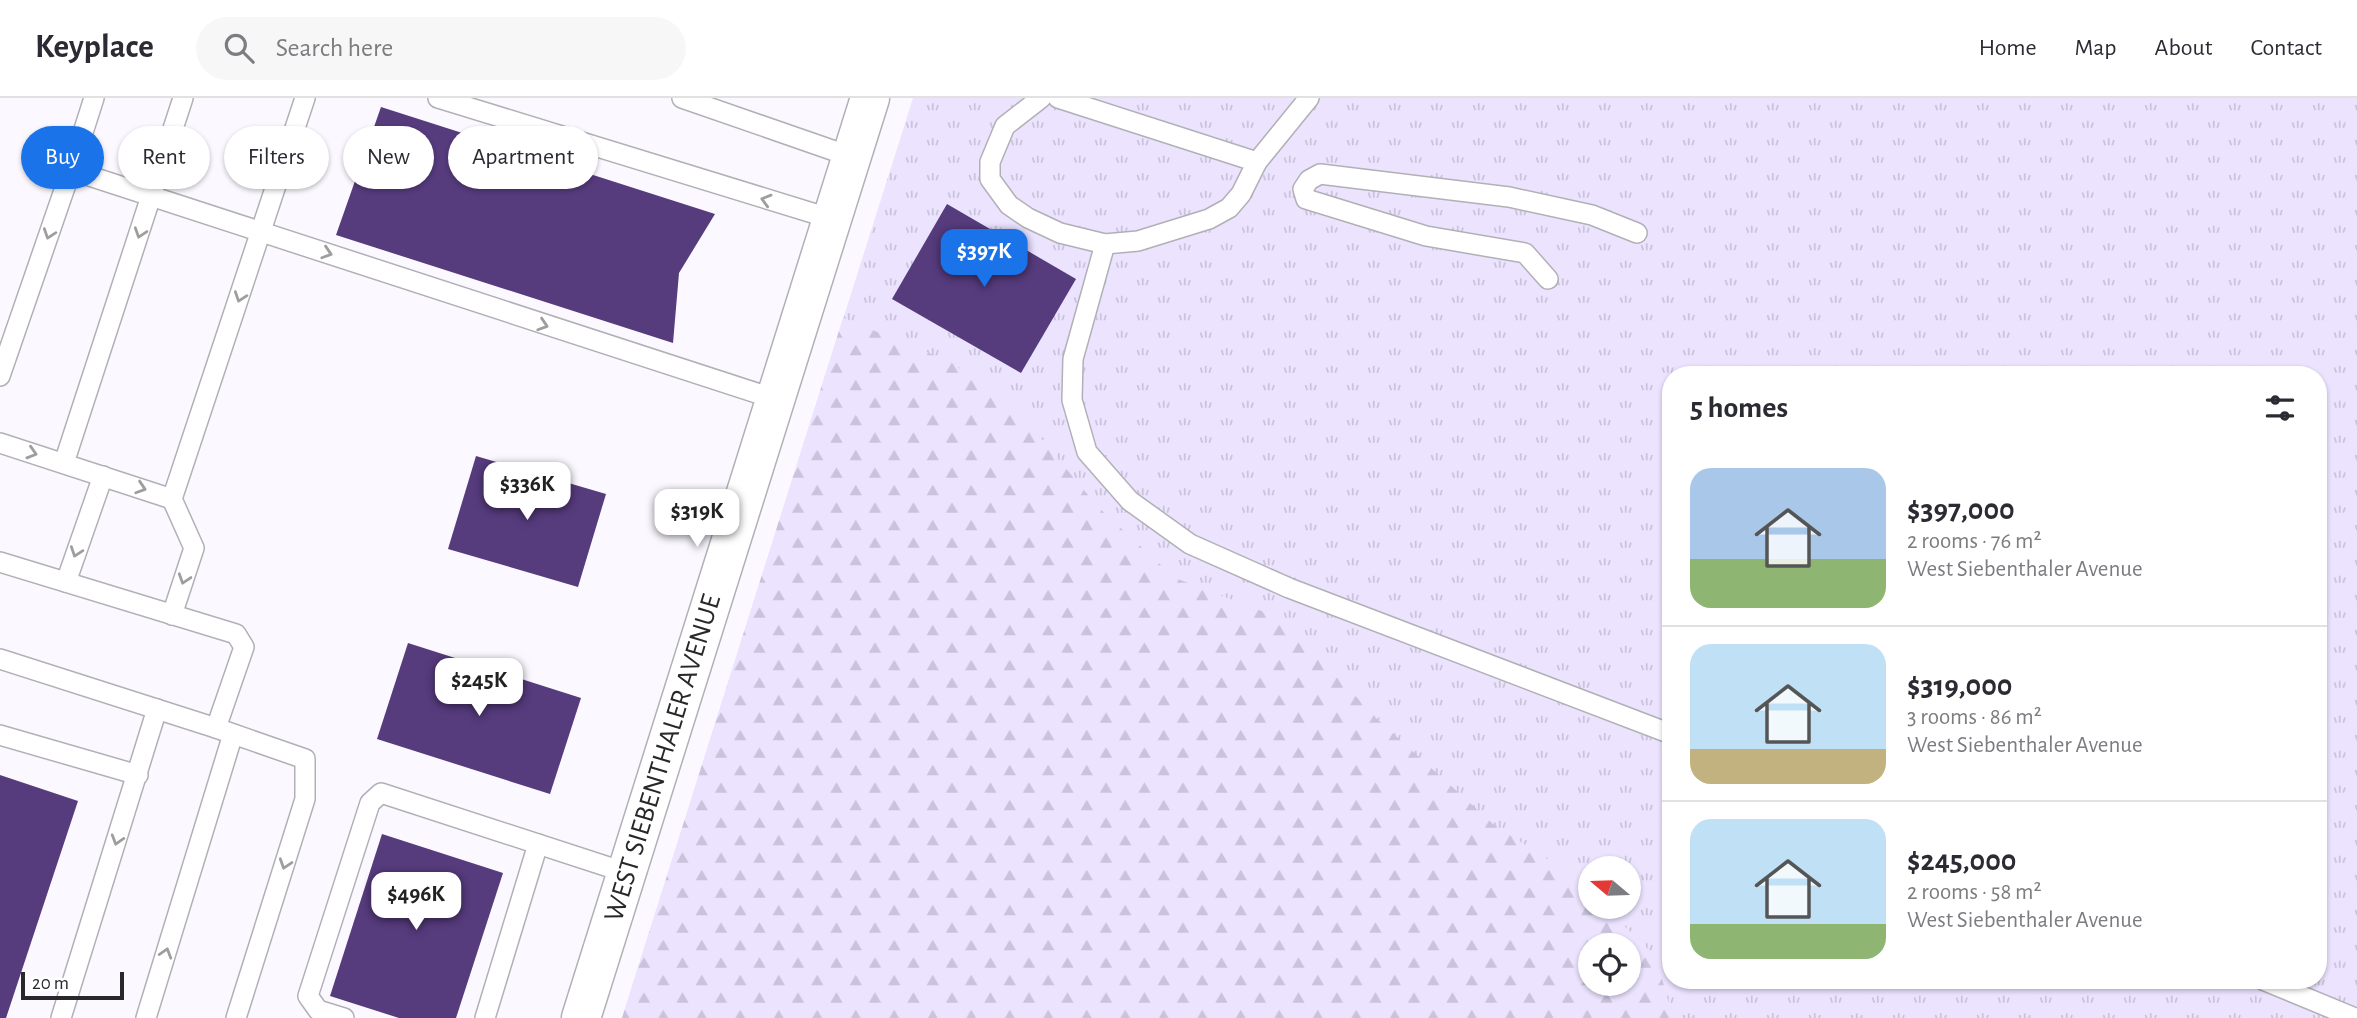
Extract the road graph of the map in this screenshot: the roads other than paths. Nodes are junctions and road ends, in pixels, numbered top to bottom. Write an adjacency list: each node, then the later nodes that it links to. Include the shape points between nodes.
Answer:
1 (94, 98): 10 (lane)
2 (183, 98): 15 (lane)
3 (305, 98): 17 (lane)
4 (438, 98): 16 (lane, one-way to 4)
5 (682, 98): 11 (lane)
6 (870, 98): 11 (main road, WEST SIEBENTHALER AVENUE)
7 (1041, 98): 19 (lane, via 1005,126 990,162 990,179 1009,205 1028,218 1060,233)
8 (1058, 98): 12 (lane)
9 (1309, 98): 12 (lane)
10 (85, 126)
11 (852, 157): 16 (main road, WEST SIEBENTHALER AVENUE)
12 (1257, 163): 19 (lane, via 1241,194 1229,208 1209,219 1138,241)
13 (104, 181): 15 (lane)
14 (64, 189): 21 (lane, one-way to 21)
15 (152, 196): 17 (lane); 24 (lane, one-way to 24)
16 (832, 219): 22 (main road, WEST SIEBENTHALER AVENUE)
17 (262, 232): 22 (lane, one-way to 22); 26 (lane, one-way to 26)
18 (1637, 233): 20 (lane, via 1592,215 1509,197 1320,174 1303,189 1306,199 1426,236 1525,253)
19 (1105, 244): 33 (lane, via 1073,359 1072,400 1087,452 1130,501 1190,544 1289,589)
20 (1548, 279)
21 (0, 376)
22 (775, 399): 37 (main road, WEST SIEBENTHALER AVENUE)
23 (0, 443): 24 (lane, one-way to 24)
24 (64, 463): 25 (lane)
25 (103, 475): 26 (lane, one-way to 26); 28 (lane, one-way to 28)
26 (172, 499): 29 (lane, one-way to 29, via 194,548)
27 (0, 562): 28 (lane)
28 (66, 582): 29 (lane)
29 (172, 615): 32 (lane, via 236,634 244,647)
30 (0, 659): 31 (lane)
31 (157, 709): 32 (lane); 35 (lane)
32 (224, 731): 40 (lane, one-way to 32); 41 (lane, one-way to 41, via 305,759 305,799)
33 (1662, 731)
34 (0, 735): 35 (lane)
35 (138, 775): 39 (lane, one-way to 39)
36 (538, 844): 37 (lane); 42 (lane, via 381,793 370,803 308,996 318,1010); 43 (lane)
37 (626, 873): 44 (main road, WEST SIEBENTHALER AVENUE)
38 (2285, 989): 45 (lane)
39 (61, 1018)
40 (146, 1018)
41 (236, 1018)
42 (344, 1018)
43 (485, 1018)
44 (581, 1018)
45 (2355, 1018)

